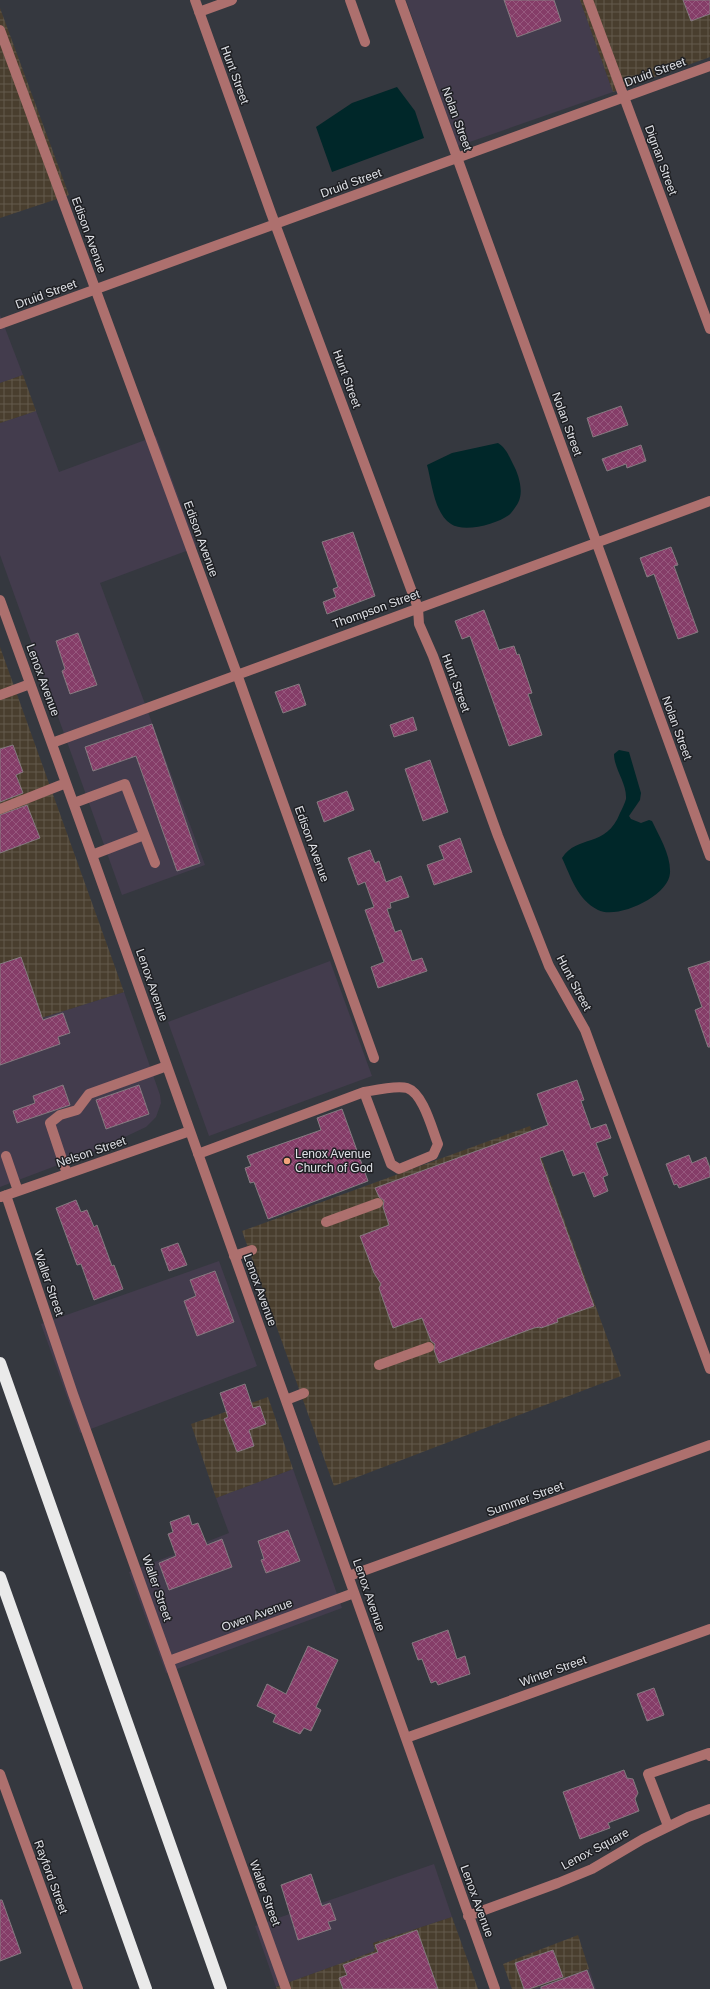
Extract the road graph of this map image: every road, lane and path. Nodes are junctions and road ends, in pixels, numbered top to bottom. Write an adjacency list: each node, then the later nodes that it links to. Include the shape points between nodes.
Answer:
1 (195, 0): 6 (street, Hunt Street)
2 (232, 0): 6 (street)
3 (350, 0): 8 (street)
4 (400, 0): 11 (street, Nolan Street)
5 (588, 0): 10 (street, Dignan Street)
6 (199, 12): 12 (street, Hunt Street)
7 (0, 30): 13 (street, Edison Avenue)
8 (365, 42)
9 (710, 66): 10 (street, Druid Street)
10 (624, 98): 11 (street, Druid Street); 15 (street, Dignan Street)
11 (457, 158): 12 (street, Druid Street); 17 (street, Nolan Street)
12 (276, 224): 13 (street, Druid Street); 19 (street, Hunt Street)
13 (95, 290): 14 (street, Druid Street); 20 (street, Edison Avenue)
14 (0, 324)
15 (710, 329)
16 (710, 501): 17 (street, Thompson Street)
17 (596, 543): 19 (street, Thompson Street); 29 (street, Nolan Street)
18 (0, 600): 21 (street, Lenox Avenue)
19 (418, 608): 20 (street, Thompson Street); 47 (street, Hunt Street, via 419,624 498,836 549,966 585,1030)
20 (237, 674): 23 (street, Thompson Street); 31 (street, Edison Avenue)
21 (30, 684): 22 (street); 23 (street, Lenox Avenue)
22 (0, 695)
23 (52, 743): 24 (street, Lenox Avenue)
24 (66, 783): 25 (street, Lenox Avenue); 26 (street)
25 (74, 803): 27 (street, via 125,784); 28 (street, Lenox Avenue)
26 (0, 809)
27 (144, 835): 28 (street); 30 (street)
28 (92, 855): 32 (street, Lenox Avenue)
29 (710, 856)
30 (155, 863)
31 (374, 1058)
32 (167, 1066): 34 (street, Lenox Avenue); 37 (street, via 89,1094 77,1110 53,1119 50,1123)
33 (364, 1092): 33 (street, via 407,1088 419,1096 438,1144 433,1155 399,1169 391,1164); 35 (street)
34 (190, 1131): 35 (street, Lenox Avenue); 37 (street, Nelson Street)
35 (198, 1154): 43 (street, Lenox Avenue)
36 (6, 1156): 38 (street)
37 (67, 1174): 38 (street, Nelson Street)
38 (18, 1190): 39 (street, Nelson Street)
39 (3, 1196): 55 (street, Waller Street)
40 (378, 1203): 41 (street)
41 (326, 1222)
42 (252, 1250): 43 (street)
43 (234, 1256): 49 (street, Lenox Avenue)
44 (429, 1347): 46 (street)
45 (0, 1363): 64 (highway)
46 (379, 1365)
47 (710, 1369)
48 (304, 1393): 49 (street)
49 (286, 1400): 51 (street, Lenox Avenue)
50 (710, 1445): 51 (street, Summer Street)
51 (349, 1576): 53 (street, Lenox Avenue)
52 (0, 1577): 63 (highway)
53 (354, 1593): 55 (street, Owen Avenue); 56 (street, Lenox Avenue)
54 (710, 1629): 56 (street, Winter Street)
55 (169, 1662): 65 (street, Waller Street)
56 (406, 1738): 61 (street, Lenox Avenue)
57 (710, 1756): 60 (street, via 709,1753 648,1774)
58 (0, 1774): 62 (street, Rayford Street)
59 (710, 1809): 60 (street, Lenox Square)
60 (668, 1826): 61 (street, Lenox Square, via 592,1869)
61 (468, 1916): 66 (street, Lenox Avenue)
62 (78, 1989)
63 (146, 1989)
64 (221, 1989)
65 (286, 1989)
66 (494, 1989)

